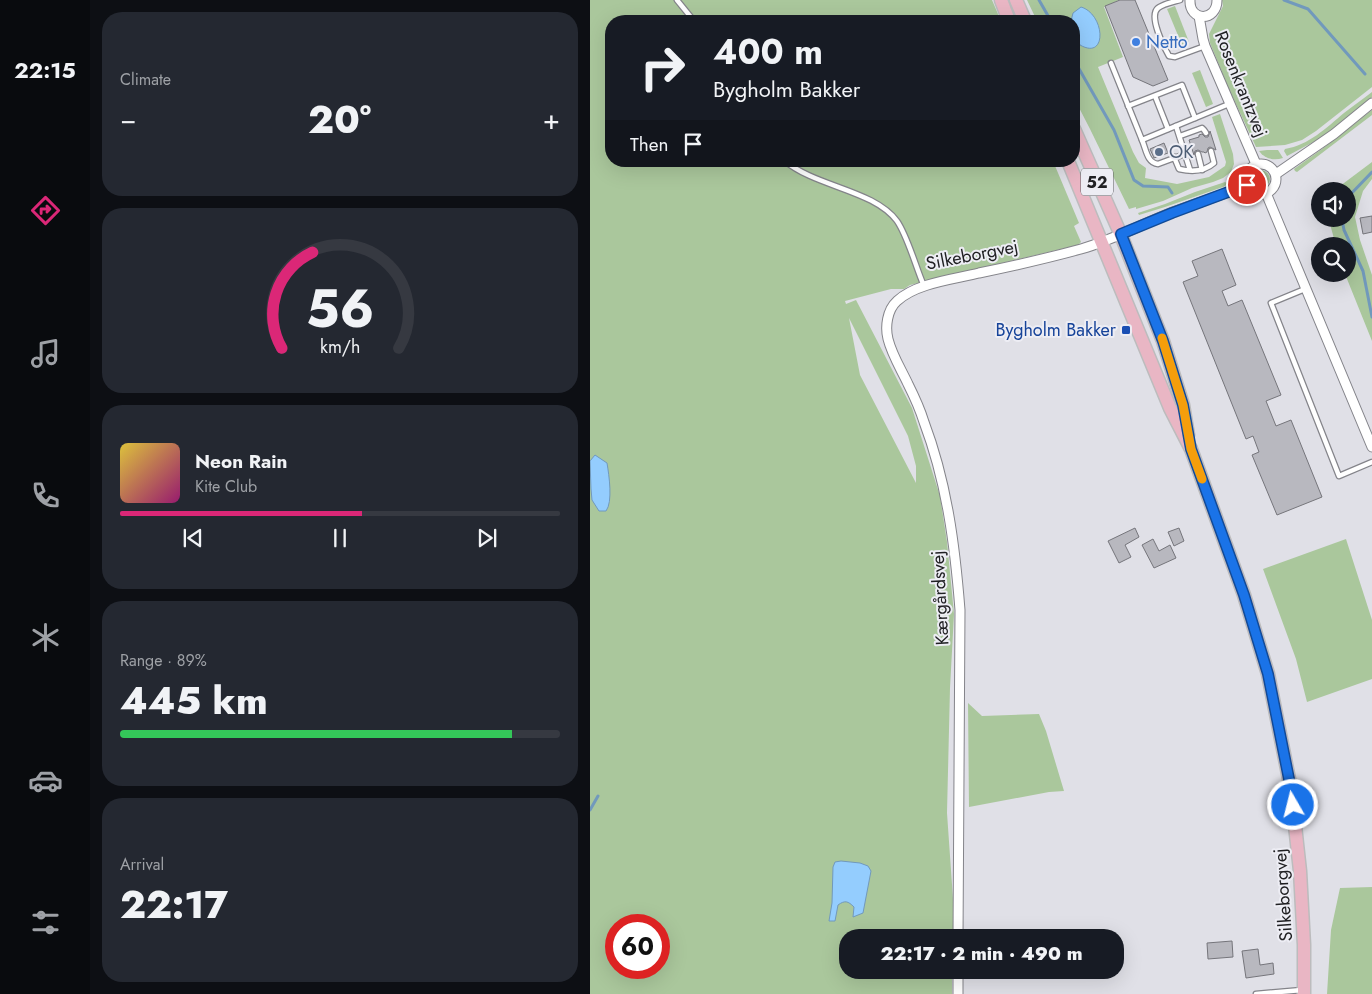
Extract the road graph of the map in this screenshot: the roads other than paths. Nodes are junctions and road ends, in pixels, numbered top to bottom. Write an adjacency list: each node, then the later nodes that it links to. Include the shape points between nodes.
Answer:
1 (677, 0): 7 (lane)
2 (1001, 0): 8 (main road)
3 (1016, 0): 9 (main road)
4 (1180, 0): 11 (lane, via 1157,8 1154,13 1164,48 1169,56 1175,57)
5 (1190, 0): 10 (street, Rosenkrantzvej, via 1191,9)
6 (1217, 0): 10 (street, Rosenkrantzvej, via 1215,11)
7 (689, 15)
8 (1007, 15)
9 (1022, 15)
10 (1200, 16): 11 (street, Rosenkrantzvej)
11 (1205, 46): 15 (street, Rosenkrantzvej)
12 (1111, 63): 16 (lane)
13 (1155, 96): 16 (lane); 17 (lane, via 1182,85); 19 (lane)
14 (1372, 103): 33 (street)
15 (1229, 104): 17 (lane); 28 (street, Rosenkrantzvej)
16 (1128, 106): 22 (lane)
17 (1194, 118): 18 (lane)
18 (1176, 126): 19 (lane); 21 (lane)
19 (1168, 129): 22 (lane)
20 (1206, 133): 21 (lane, via 1202,128)
21 (1180, 136): 25 (lane)
22 (1142, 140): 27 (lane, via 1152,163 1158,164)
23 (1080, 142): 36 (main road, Silkeborgvej / 52)
24 (1211, 151): 32 (lane, via 1214,163)
25 (1185, 154): 27 (lane); 31 (lane)
26 (1198, 154): 32 (lane)
27 (1174, 157): 31 (lane, via 1179,169)
28 (1256, 164): 33 (street, via 1268,165); 34 (street, via 1246,172)
29 (792, 167): 38 (lane, Silkeborgvej, via 882,207 897,222)
30 (1070, 167): 37 (main road, Silkeborgvej / 52)
31 (1190, 170): 32 (lane)
32 (1202, 170)
33 (1276, 174): 35 (street, via 1275,185)
34 (1247, 185): 35 (street, via 1255,193); 36 (street)
35 (1266, 193): 39 (street)
36 (1121, 234): 37 (street, Silkeborgvej); 41 (main road, Silkeborgvej / 52, via 1166,350 1183,405)
37 (1101, 242): 38 (street, Silkeborgvej); 41 (main road, Silkeborgvej / 52, via 1170,408)
38 (924, 286): 43 (street, Kærgårdsvej, via 897,301 887,326 892,353 909,385 937,460 954,544 960,610)
39 (1307, 289): 40 (street); 42 (lane, via 1272,303 1340,476)
40 (1372, 447)
41 (1191, 449): 45 (main road, Silkeborgvej / 52, via 1244,595 1268,674 1291,789 1300,870)
42 (1372, 462)
43 (958, 929)
44 (958, 979): 46 (street)
45 (1304, 992): 47 (lane)
46 (958, 994)
47 (1256, 994)

